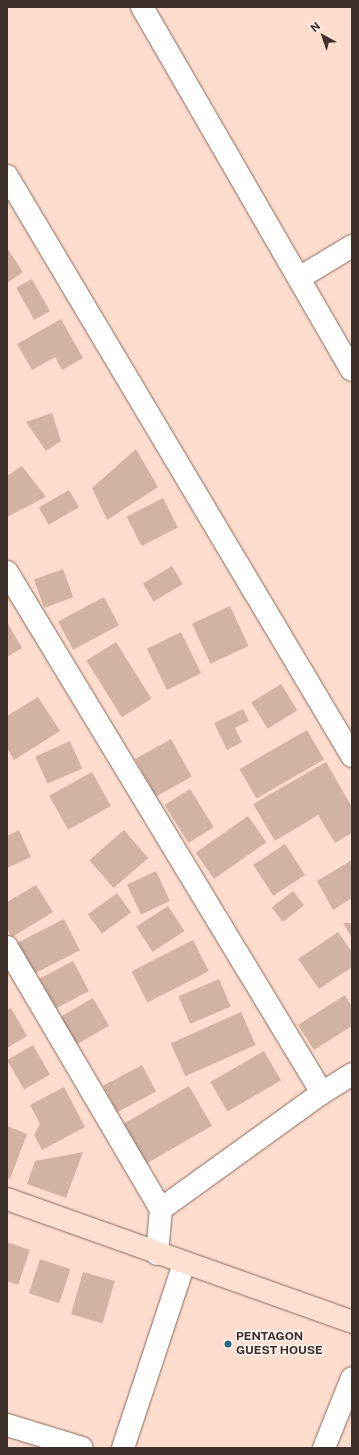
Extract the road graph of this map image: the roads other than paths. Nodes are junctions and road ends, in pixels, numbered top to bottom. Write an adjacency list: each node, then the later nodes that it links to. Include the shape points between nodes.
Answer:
1 (142, 7): 4 (street)
2 (7, 176): 7 (street)
3 (352, 246): 4 (street)
4 (298, 278): 5 (street)
5 (352, 370)
6 (7, 572): 10 (street)
7 (352, 756)
8 (7, 948): 12 (street)
9 (352, 1074): 10 (street)
10 (322, 1093): 12 (street)
11 (7, 1200): 13 (main road)
12 (161, 1209): 13 (street)
13 (157, 1254): 14 (main road)
14 (184, 1264): 15 (main road); 19 (street)
15 (352, 1322)
16 (352, 1378): 20 (street)
17 (7, 1425): 18 (street)
18 (82, 1448)
19 (123, 1448)
20 (324, 1448)

